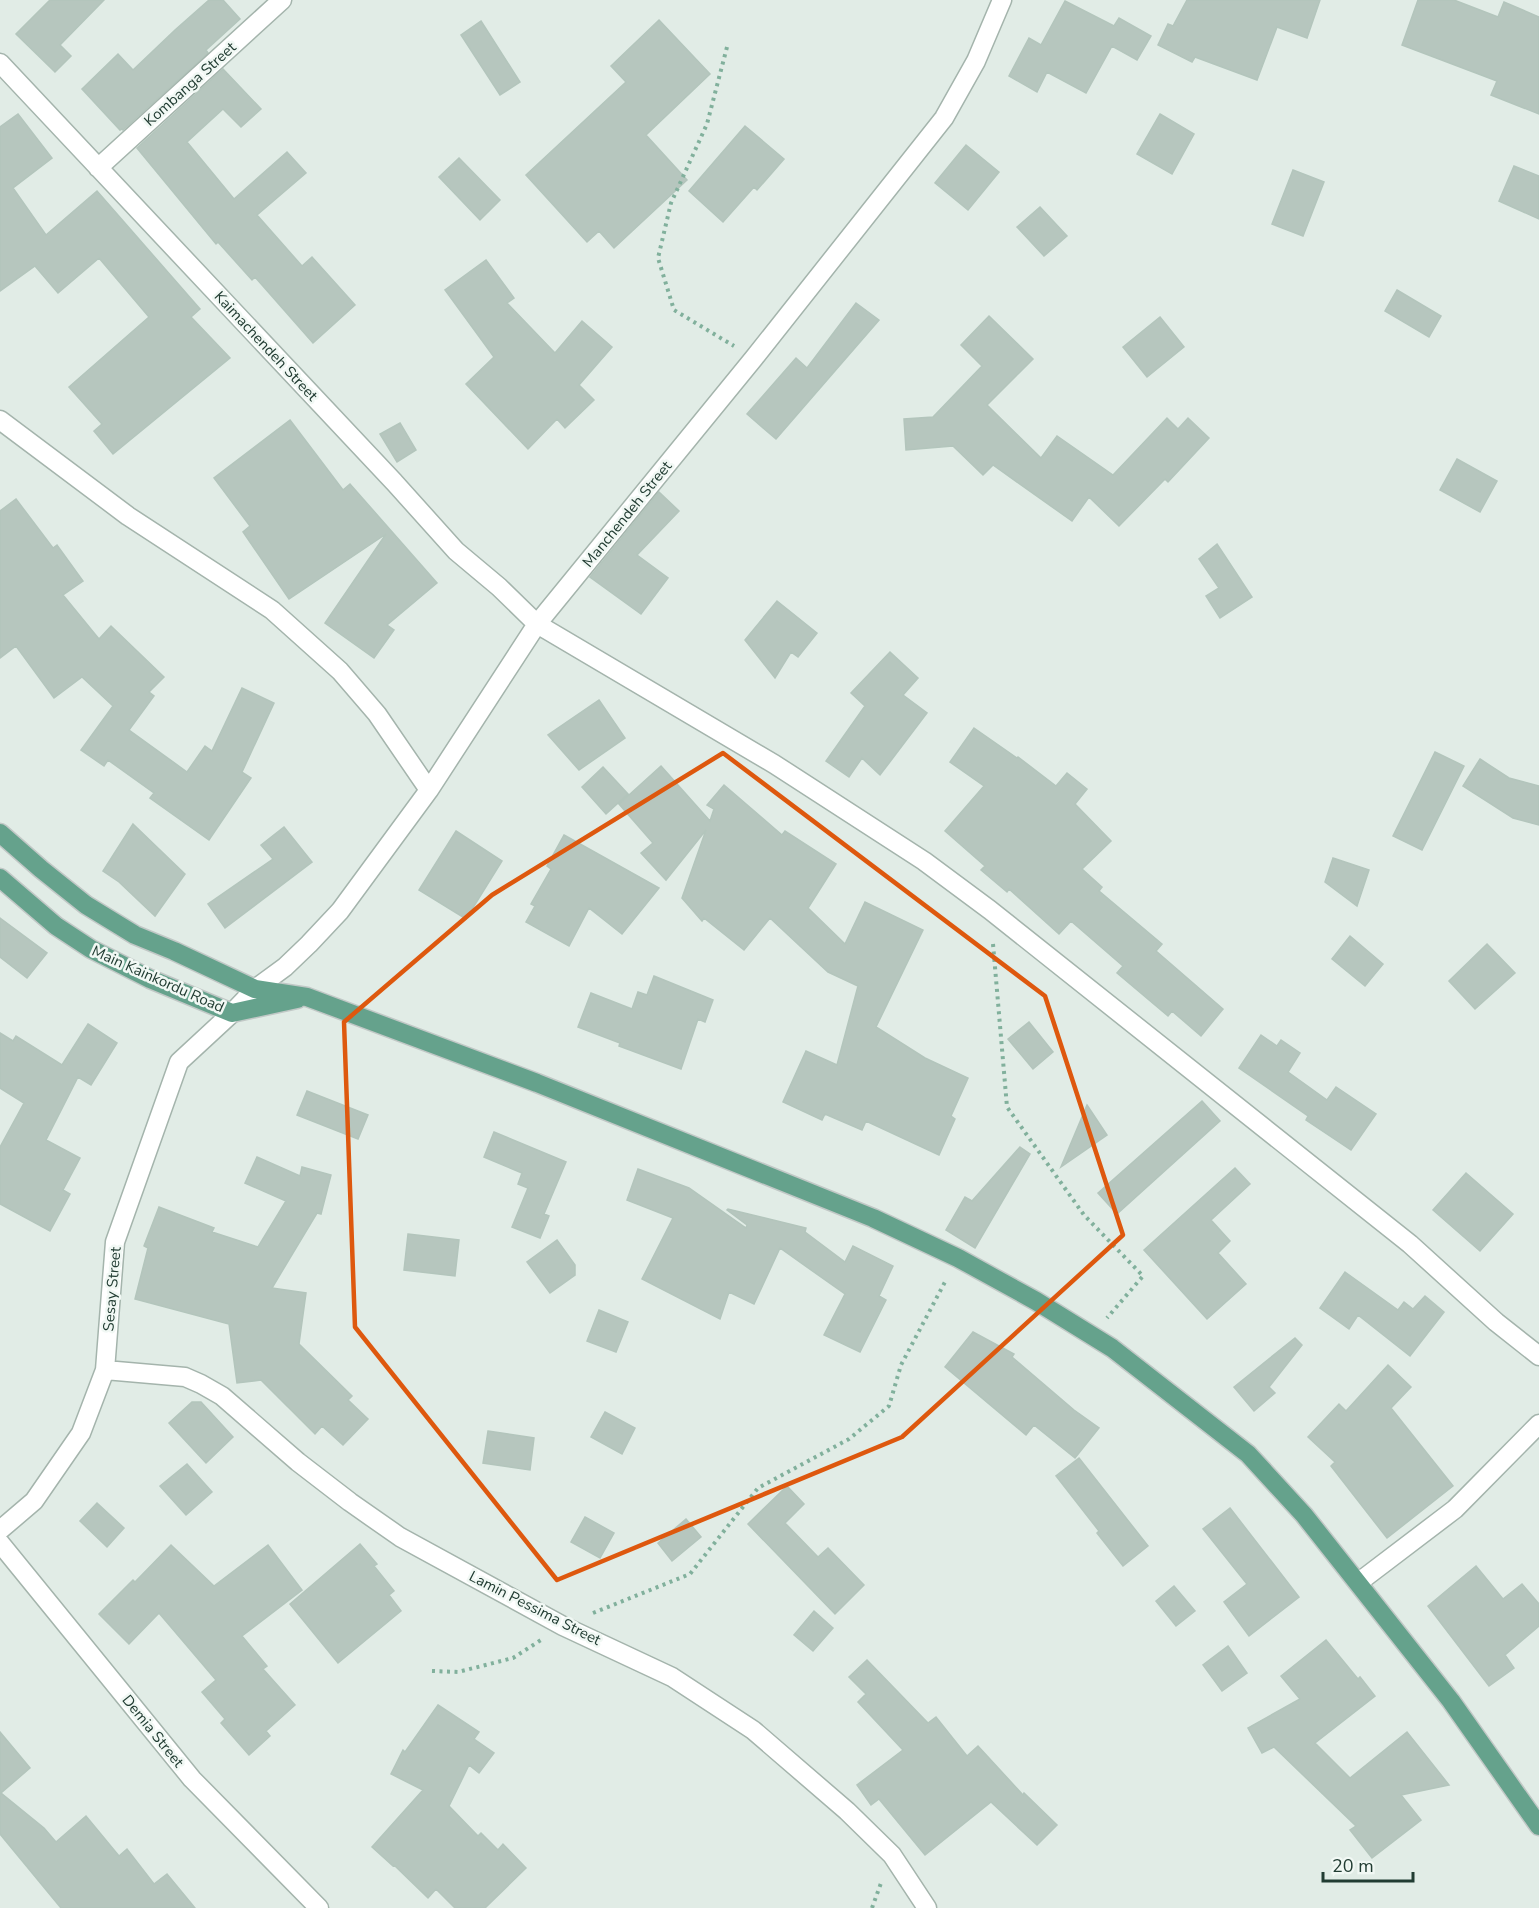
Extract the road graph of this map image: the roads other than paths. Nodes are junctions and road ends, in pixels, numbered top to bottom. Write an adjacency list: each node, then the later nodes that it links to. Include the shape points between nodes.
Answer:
1 (282, 0): 4 (street, Kombanga Street)
2 (1002, 0): 6 (street, Manchendeh Street, via 976,61 944,118)
3 (0, 63): 4 (street, Kaimachendeh Street)
4 (98, 168): 6 (street, Kaimachendeh Street, via 456,550)
5 (0, 420): 7 (street, via 128,516 272,610 348,680 377,714)
6 (537, 624): 7 (street, Manchendeh Street); 13 (street, Kaimachendeh Street, via 784,771 924,861 1410,1244)
7 (429, 790): 10 (street, Manchendeh Street, via 340,911 285,967)
8 (0, 833): 10 (main road, via 86,905 125,929)
9 (0, 878): 12 (main road, Main Kainkordu Road, via 56,926 91,949)
10 (255, 989): 11 (main road); 12 (street, Manchendeh Street)
11 (307, 997): 12 (main road); 18 (main road, via 527,1079 873,1218 1036,1301 1112,1348 1248,1454)
12 (232, 1013): 14 (street, Sesay Street, via 178,1062 115,1242)
13 (1539, 1356)
14 (105, 1370): 16 (street, Sesay Street, via 81,1432 34,1501); 21 (street, Lamin Pessima Street, via 185,1377 201,1384 222,1396 298,1462 400,1537 563,1626 672,1677 753,1730 892,1854)
15 (1539, 1424): 18 (street, via 1455,1509)
16 (0, 1530)
17 (0, 1543): 20 (street, Demia Street, via 192,1779)
18 (1359, 1582): 19 (main road, via 1451,1701)
19 (1539, 1826)
20 (319, 1908)
21 (927, 1908)

